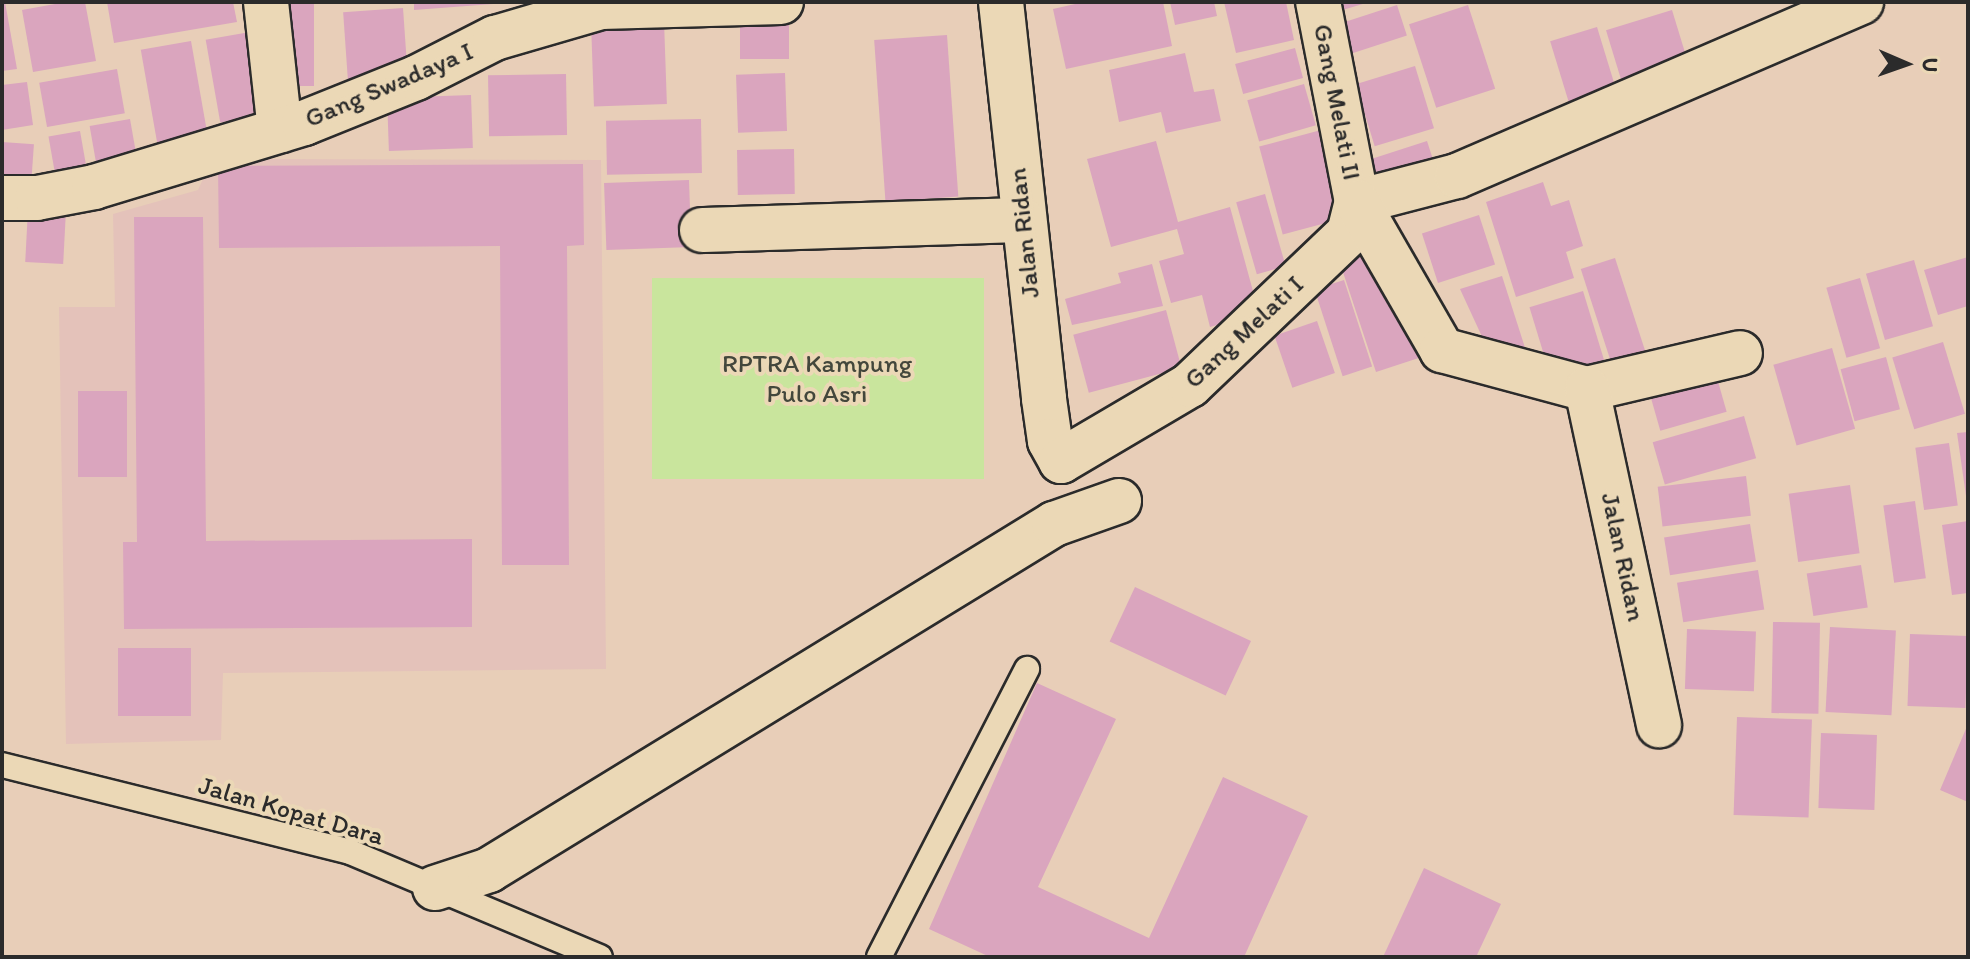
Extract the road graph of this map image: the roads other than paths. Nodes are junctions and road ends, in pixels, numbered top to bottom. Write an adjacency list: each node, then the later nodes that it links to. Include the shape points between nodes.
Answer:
1 (266, 2): 6 (street)
2 (781, 2): 6 (street, Gang Swadaya I, via 601,7 495,38 416,78)
3 (1001, 2): 9 (street, Jalan Ridan)
4 (1318, 2): 8 (street, Gang Melati II)
5 (1861, 2): 8 (street, via 1457,176)
6 (280, 130): 7 (street, Gang Swadaya I, via 94,187)
7 (2, 198)
8 (1357, 202): 12 (street, via 1442,350); 13 (street, Gang Melati I, via 1355,220 1339,244 1190,385)
9 (1022, 220): 10 (street); 13 (street, Jalan Ridan, via 1050,441)
10 (702, 230)
11 (1740, 353): 12 (street)
12 (1587, 389): 16 (street, Jalan Ridan)
13 (1061, 461)
14 (1119, 501): 18 (street, via 1054,524 489,870)
15 (1027, 669): 20 (lane)
16 (1659, 725)
17 (2, 765): 18 (lane, Jalan Kopat Dara, via 350,852)
18 (435, 888): 19 (lane, Jalan Kopat Dara)
19 (600, 957)
20 (879, 957)

